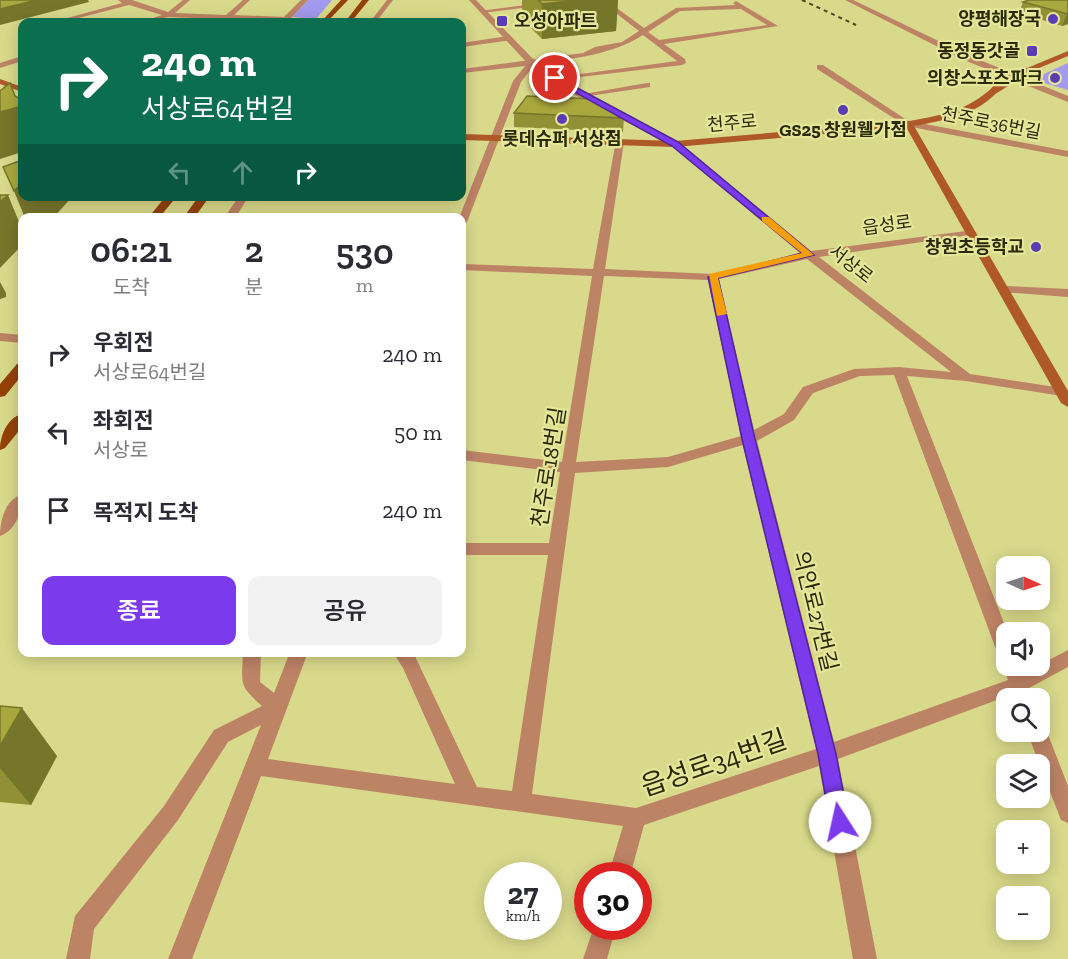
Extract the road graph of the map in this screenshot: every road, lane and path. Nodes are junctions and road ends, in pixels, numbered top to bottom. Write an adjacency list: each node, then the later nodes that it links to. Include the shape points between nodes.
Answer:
1 (121, 0): 13 (street)
2 (187, 0): 16 (street)
3 (247, 0): 20 (street)
4 (305, 0): 21 (street)
5 (345, 0): 22 (main road)
6 (366, 0): 23 (main road)
7 (390, 0): 24 (street)
8 (472, 0): 15 (street, 서상로)
9 (583, 0): 15 (street)
10 (602, 0): 25 (street)
11 (730, 0): 14 (street)
12 (848, 0): 43 (street, via 967,58)
13 (133, 2): 16 (street); 17 (street)
14 (743, 7): 25 (street, via 681,9); 27 (street, via 774,26)
15 (482, 11): 26 (street, 서상로)
16 (169, 15): 18 (street); 19 (street)
17 (72, 18)
18 (158, 18)
19 (203, 18)
20 (228, 18)
21 (287, 18)
22 (329, 18)
23 (351, 18)
24 (376, 18)
25 (645, 31): 27 (street); 30 (street, via 624,44 597,49)
26 (508, 38): 28 (street); 32 (street, 서상로)
27 (660, 42): 36 (street, via 682,63)
28 (466, 44)
29 (1068, 53): 44 (main road, 천주로, bridge, via 1024,71 980,104 948,117)
30 (585, 56): 32 (street); 36 (street)
31 (18, 61): 33 (street)
32 (531, 62): 35 (street); 37 (street, 서상로); 46 (street, via 517,81)
33 (0, 66)
34 (820, 67): 44 (street)
35 (466, 71)
36 (598, 74): 37 (street); 41 (street)
37 (555, 78): 42 (street, 서상로)
38 (0, 81): 40 (main road)
39 (648, 85): 41 (street)
40 (18, 88)
41 (605, 91): 42 (street)
42 (582, 95): 48 (street, 서상로)
43 (1068, 99)
44 (909, 124): 48 (main road, 천주로); 49 (street, 천주로36번길); 55 (main road)
45 (466, 137): 46 (main road, 천주로)
46 (494, 138): 47 (main road, 천주로); 54 (street)
47 (619, 142): 48 (main road, 천주로); 58 (street, 천주로18번길)
48 (675, 144): 56 (street, 서상로)
49 (1068, 154)
50 (168, 201): 52 (main road)
51 (201, 201): 53 (main road)
52 (157, 213)
53 (192, 213)
54 (465, 213)
55 (970, 232): 56 (street, 읍성로); 60 (main road)
56 (809, 255): 59 (street, 읍성로); 66 (street, 서상로)
57 (466, 267): 58 (street, 읍성로)
58 (601, 272): 59 (street, 읍성로); 73 (street, 천주로18번길)
59 (713, 277): 70 (street, 의안로27번길)
60 (1005, 290): 61 (street); 68 (main road)
61 (1068, 293)
62 (0, 337): 63 (street)
63 (18, 339)
64 (899, 371): 66 (street); 70 (street, via 859,372 808,390 789,417); 78 (street)
65 (18, 372): 67 (main road)
66 (966, 377): 68 (street)
67 (0, 393)
68 (1065, 397)
69 (18, 423): 71 (main road)
70 (749, 439): 73 (street, via 668,462); 86 (street, 의안로27번길)
71 (0, 446)
72 (466, 455): 73 (street)
73 (568, 468): 77 (street, 천주로18번길)
74 (18, 505): 75 (street)
75 (0, 530)
76 (466, 549): 77 (street)
77 (556, 549): 89 (street, 천주로18번길)
78 (996, 626)
79 (252, 657): 84 (street, via 251,685)
80 (297, 657): 84 (street)
81 (406, 657): 88 (street)
82 (1068, 658): 83 (street, 읍성로34번길)
83 (1018, 683): 86 (street, 읍성로34번길)
84 (277, 708): 87 (street); 94 (street, via 221,736 171,813 83,924)
85 (1041, 742): 90 (street)
86 (827, 754): 91 (street, 읍성로34번길); 97 (street, 의안로27번길)
87 (254, 766): 88 (street, 읍성로34번길); 95 (street)
88 (470, 794): 89 (street, 읍성로34번길)
89 (521, 800): 91 (street, 읍성로34번길)
90 (1068, 813)
91 (636, 818): 92 (street)
92 (623, 862)
93 (600, 940): 96 (street)
94 (78, 959)
95 (180, 959)
96 (595, 959)
97 (865, 959)

